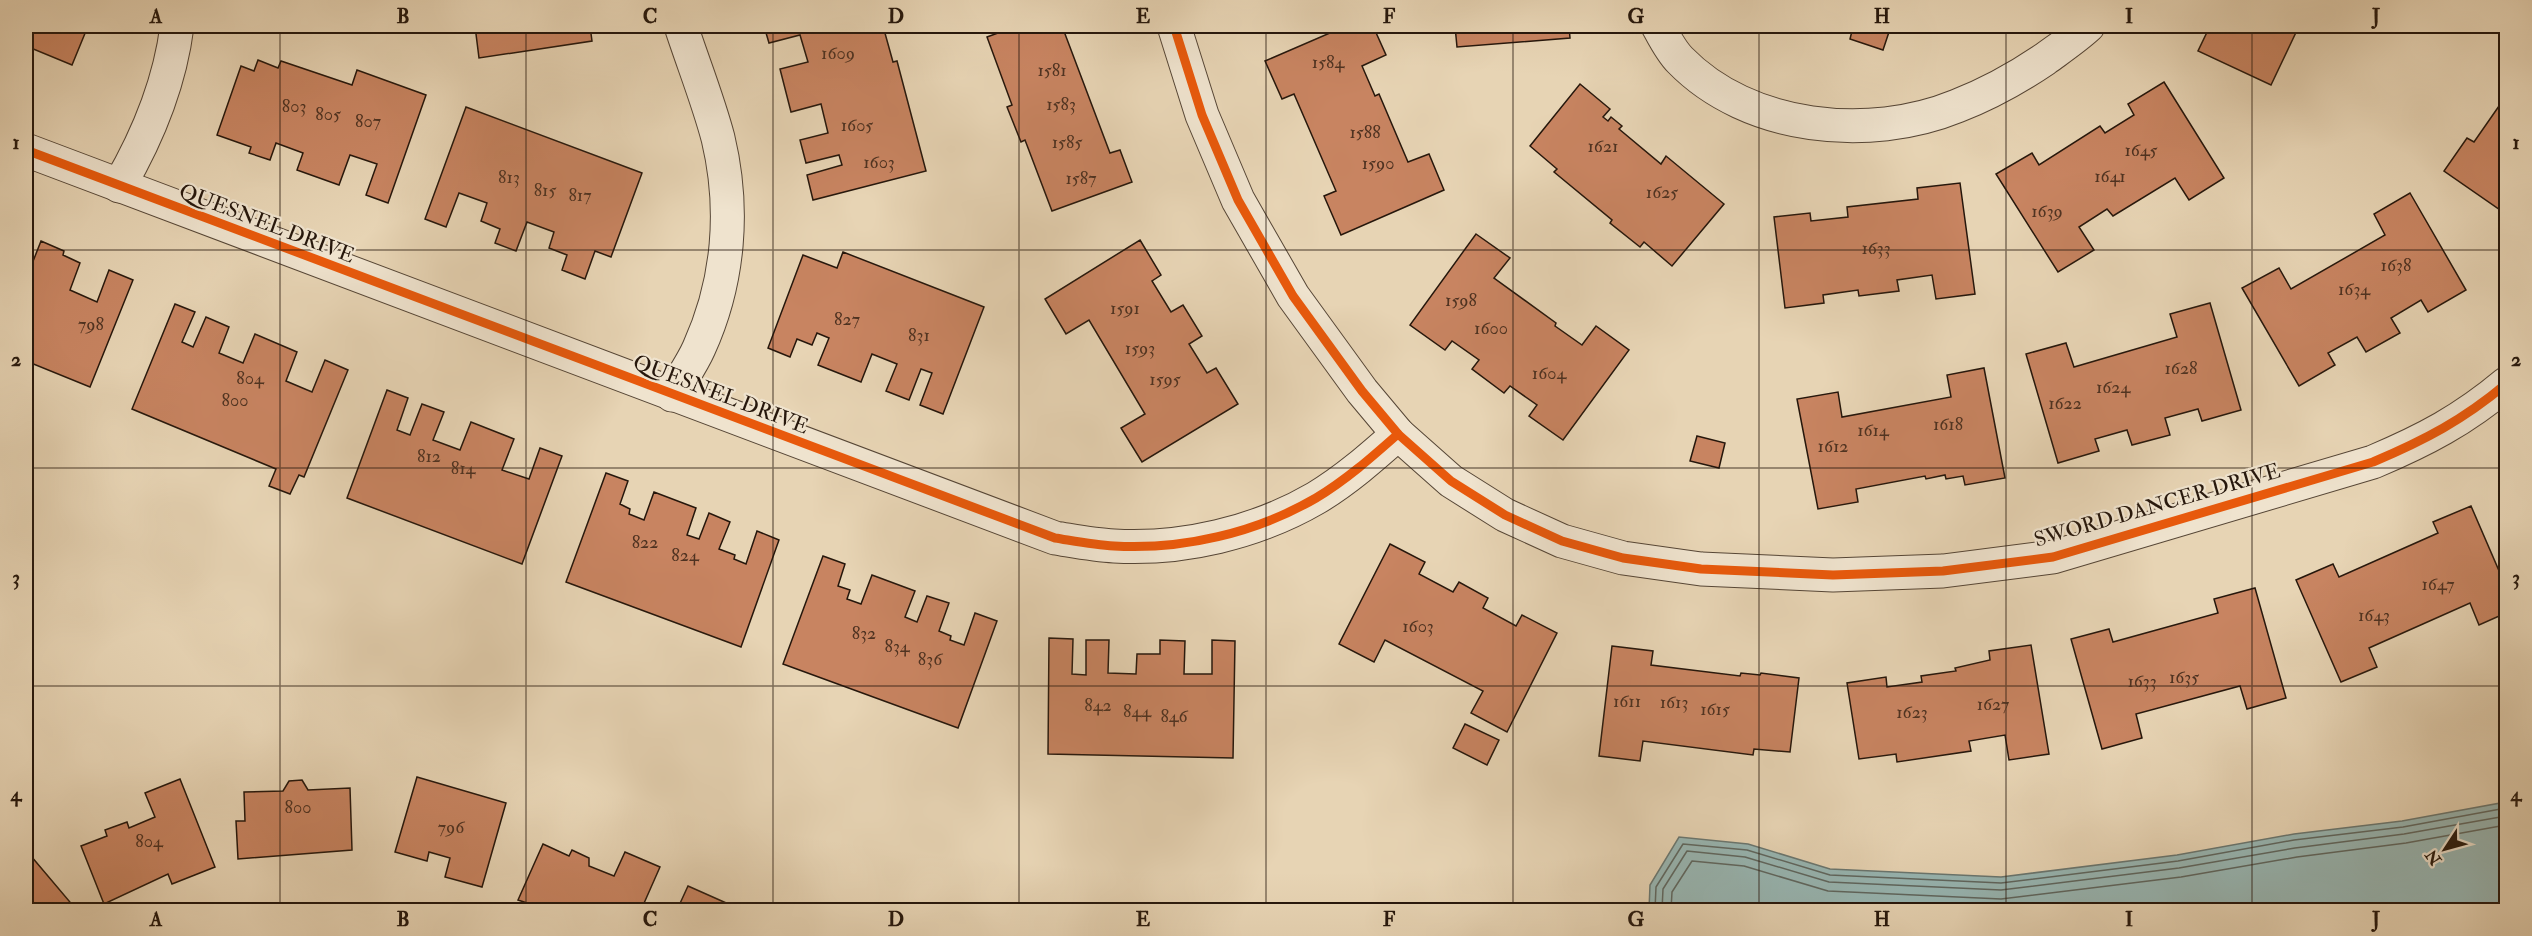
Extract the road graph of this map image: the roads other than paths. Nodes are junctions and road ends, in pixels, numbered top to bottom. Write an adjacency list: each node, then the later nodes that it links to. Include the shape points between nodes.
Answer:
1 (177, 26): 7 (street, via 157,106)
2 (681, 26): 9 (street, via 718,138 727,191 728,245 718,298 699,349)
3 (1174, 26): 10 (street, SWORD DANCER DRIVE, via 1202,115 1238,200 1293,296)
4 (1658, 26): 5 (street, via 1678,58 1712,89 1751,108 1790,120 1842,126 1903,122 1955,107 2013,80)
5 (2088, 26)
6 (26, 150): 7 (street, QUESNEL DRIVE)
7 (119, 186): 9 (street, QUESNEL DRIVE)
8 (2506, 384): 10 (street, SWORD DANCER DRIVE, via 2465,416 2373,462 2053,557 1943,571 1833,575 1701,569 1623,558 1562,541 1505,515 1451,481)
9 (672, 395): 10 (street, QUESNEL DRIVE, via 1055,538 1113,546 1160,546 1217,537 1263,523 1315,498 1364,465)
10 (1398, 434)

